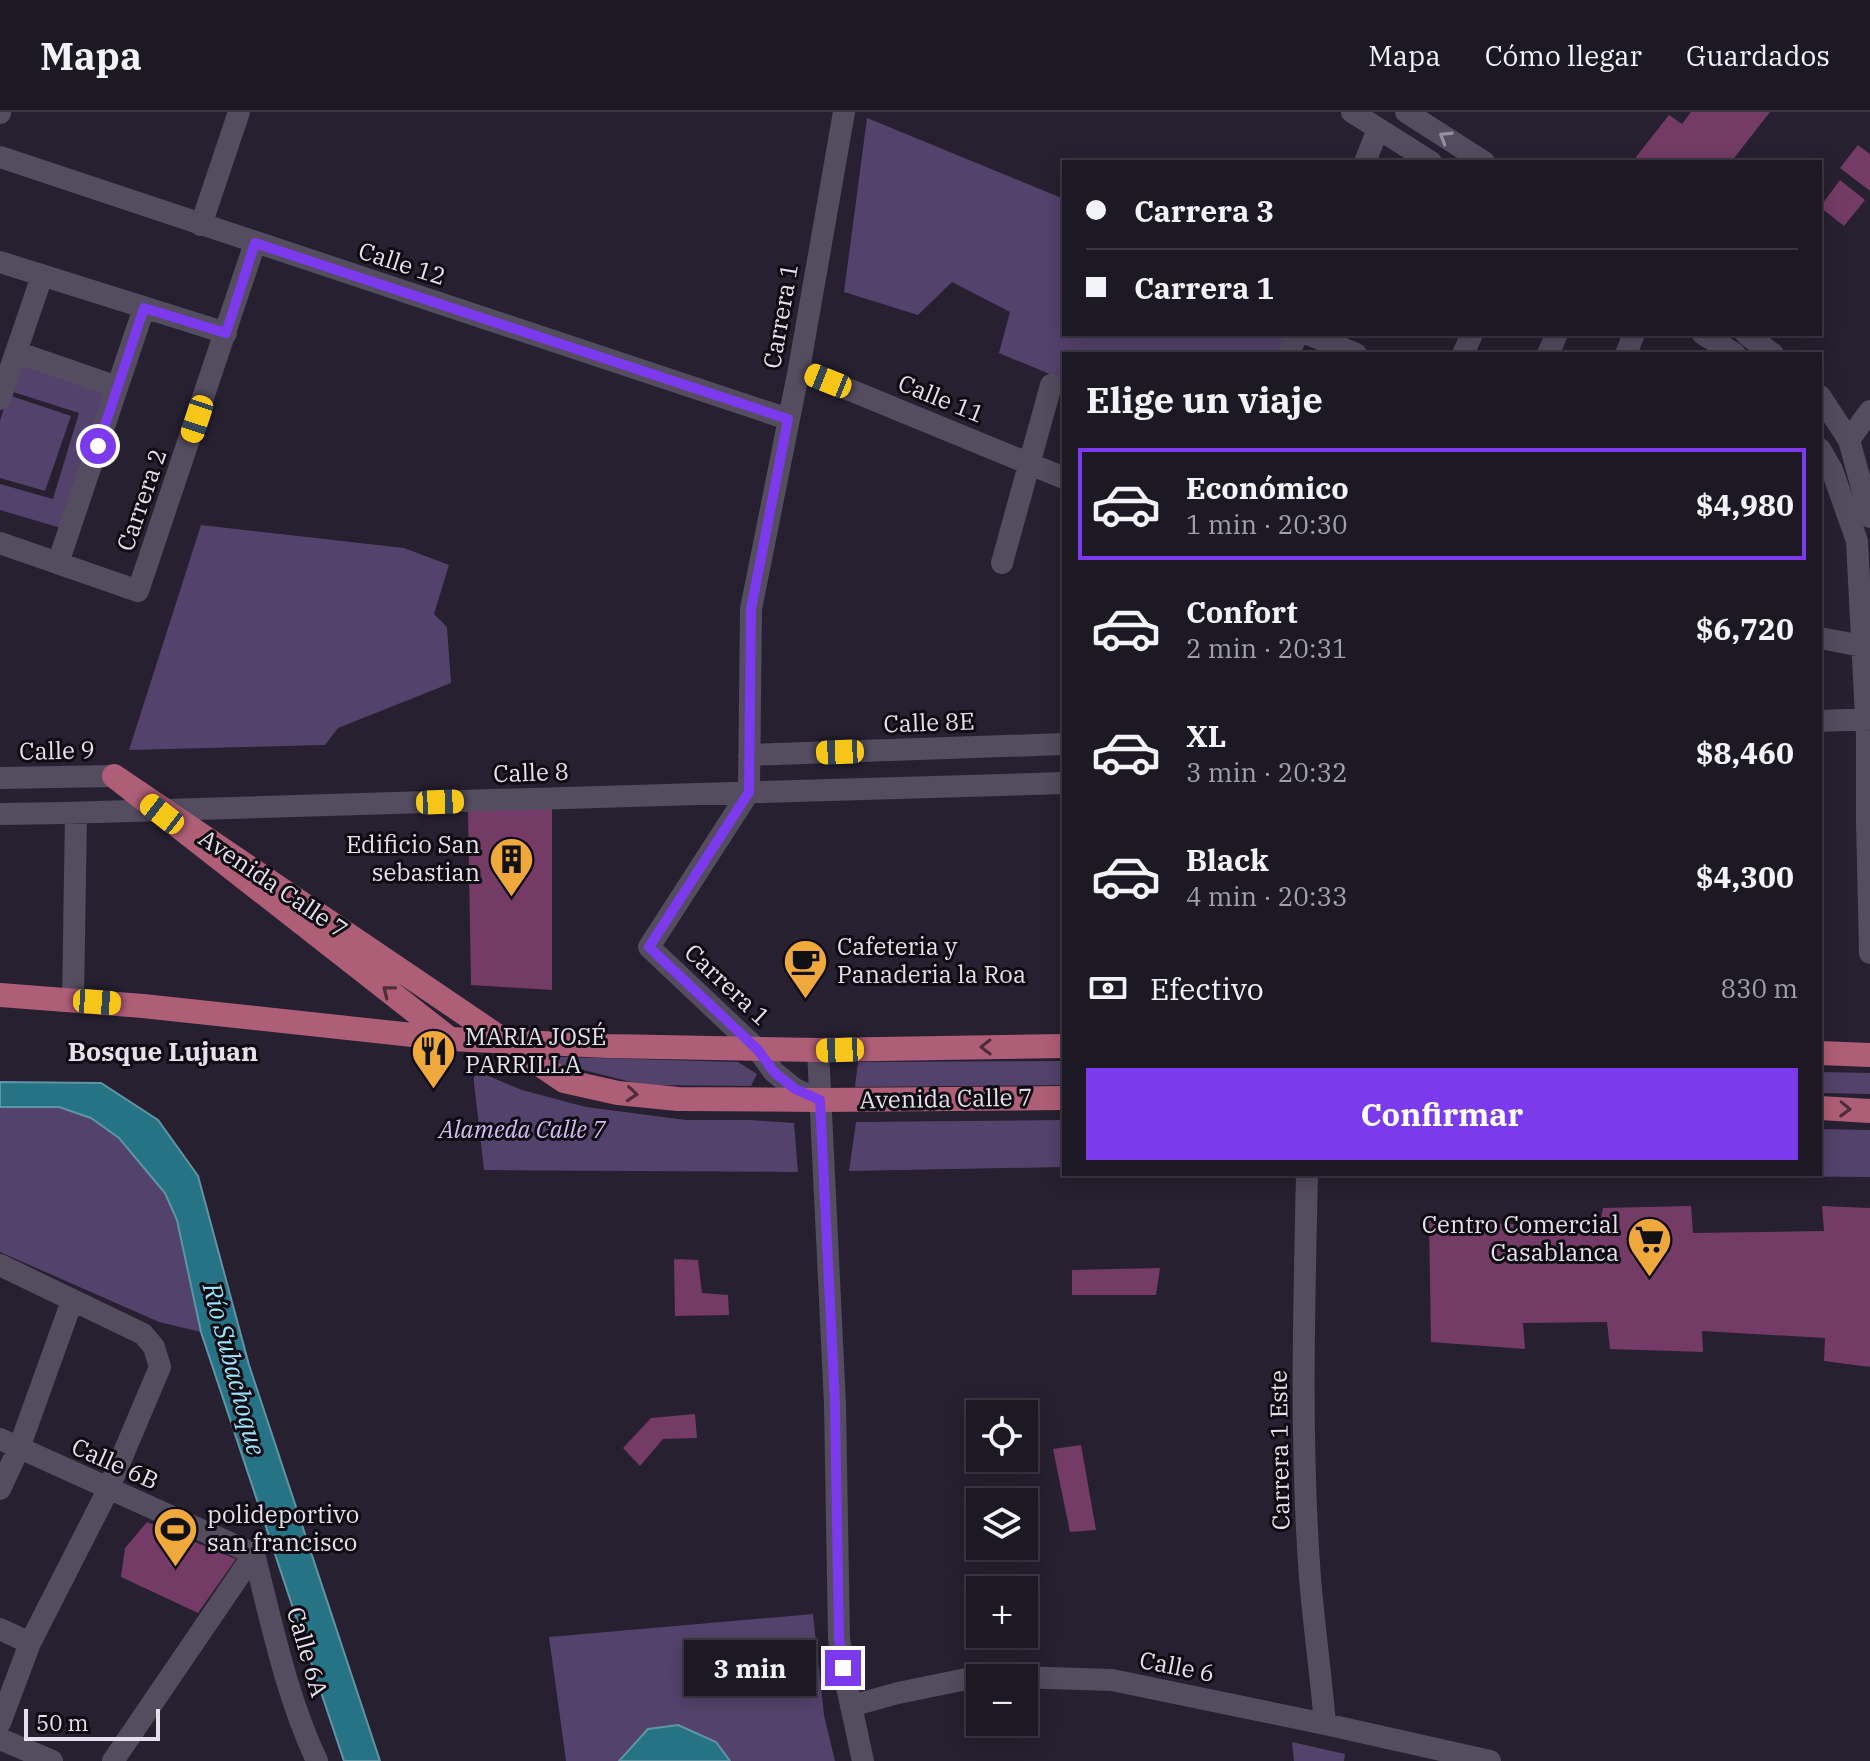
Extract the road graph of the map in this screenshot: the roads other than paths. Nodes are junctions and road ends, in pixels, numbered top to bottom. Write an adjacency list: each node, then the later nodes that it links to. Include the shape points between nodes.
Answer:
1 (239, 112): 10 (street)
2 (844, 112): 23 (street, Carrera 1)
3 (1352, 112): 5 (street)
4 (1406, 112): 9 (street, one-way to 4)
5 (1378, 129): 7 (street); 8 (street)
6 (0, 157): 10 (street, Calle 12)
7 (1366, 160)
8 (1428, 160)
9 (1481, 160)
10 (201, 225): 11 (street, Calle 12)
11 (255, 243): 15 (street, Carrera 2); 29 (street, Calle 12)
12 (0, 262): 13 (street)
13 (42, 276): 14 (street); 19 (street)
14 (144, 308): 15 (street); 25 (street)
15 (226, 333): 36 (street, Carrera 2, via 138,591)
16 (1313, 336): 20 (street)
17 (1706, 336): 21 (street)
18 (1749, 336): 22 (street)
19 (16, 352): 25 (street); 26 (street)
20 (1351, 352)
21 (1732, 352)
22 (1770, 352)
23 (799, 369): 29 (street, Carrera 1); 32 (street, Calle 11)
24 (1051, 385): 32 (street)
25 (117, 387): 36 (street)
26 (0, 399)
27 (1822, 399): 30 (street)
28 (1870, 411): 30 (street)
29 (788, 419): 43 (street, Carrera 1, via 751,609)
30 (1849, 440): 34 (street)
31 (1822, 452): 39 (street, via 1857,541)
32 (1029, 463): 33 (street, Calle 11); 37 (street)
33 (1062, 477)
34 (1870, 517)
35 (0, 543): 36 (street)
36 (58, 563)
37 (1002, 563)
38 (1822, 638): 39 (street)
39 (1862, 646): 40 (street)
40 (1868, 719): 41 (street); 50 (street)
41 (1822, 721)
42 (1062, 744): 43 (street, Calle 8E)
43 (749, 755): 47 (street, Carrera 1)
44 (114, 776): 45 (street, Calle 9); 53 (main road, Avenida Calle 7, one-way to 44); 60 (main road, Avenida Calle 7, one-way to 60, via 564,1081 678,1099)
45 (0, 778)
46 (1062, 783): 47 (street, Calle 8)
47 (749, 792): 48 (street, Calle 8); 55 (street, Carrera 1, via 649,947)
48 (76, 813): 49 (street, Calle 8); 52 (street)
49 (0, 814)
50 (1870, 953)
51 (0, 995): 52 (main road)
52 (73, 1001): 53 (main road)
53 (450, 1039): 55 (main road)
54 (1062, 1046): 56 (main road, one-way to 56)
55 (758, 1050): 56 (main road); 60 (street, Carrera 1, via 795,1089)
56 (818, 1050): 60 (street)
57 (1822, 1053): 58 (main road)
58 (1870, 1055)
59 (1062, 1098): 60 (main road, Avenida Calle 7)
60 (820, 1100): 72 (street, via 835,1404 839,1638)
61 (1822, 1108): 62 (main road, one-way to 62)
62 (1870, 1111)
63 (1307, 1176): 74 (street, Carrera 1 Este, via 1304,1435 1310,1578)
64 (0, 1265): 65 (street)
65 (72, 1301): 66 (street); 68 (street, via 143,1334 160,1367)
66 (10, 1444): 67 (street); 68 (street, Calle 6B)
67 (0, 1489)
68 (108, 1490): 69 (street, Calle 6B); 71 (street)
69 (254, 1554): 77 (street); 78 (street, Calle 6A, via 287,1684)
70 (0, 1629): 71 (street)
71 (30, 1643): 73 (street)
72 (851, 1706): 74 (street, Calle 6, via 981,1676 1112,1680); 79 (street)
73 (0, 1723)
74 (1325, 1724): 80 (street, Calle 6)
75 (6, 1748): 76 (street)
76 (52, 1761)
77 (113, 1761)
78 (317, 1761)
79 (863, 1761)
80 (1490, 1761)

